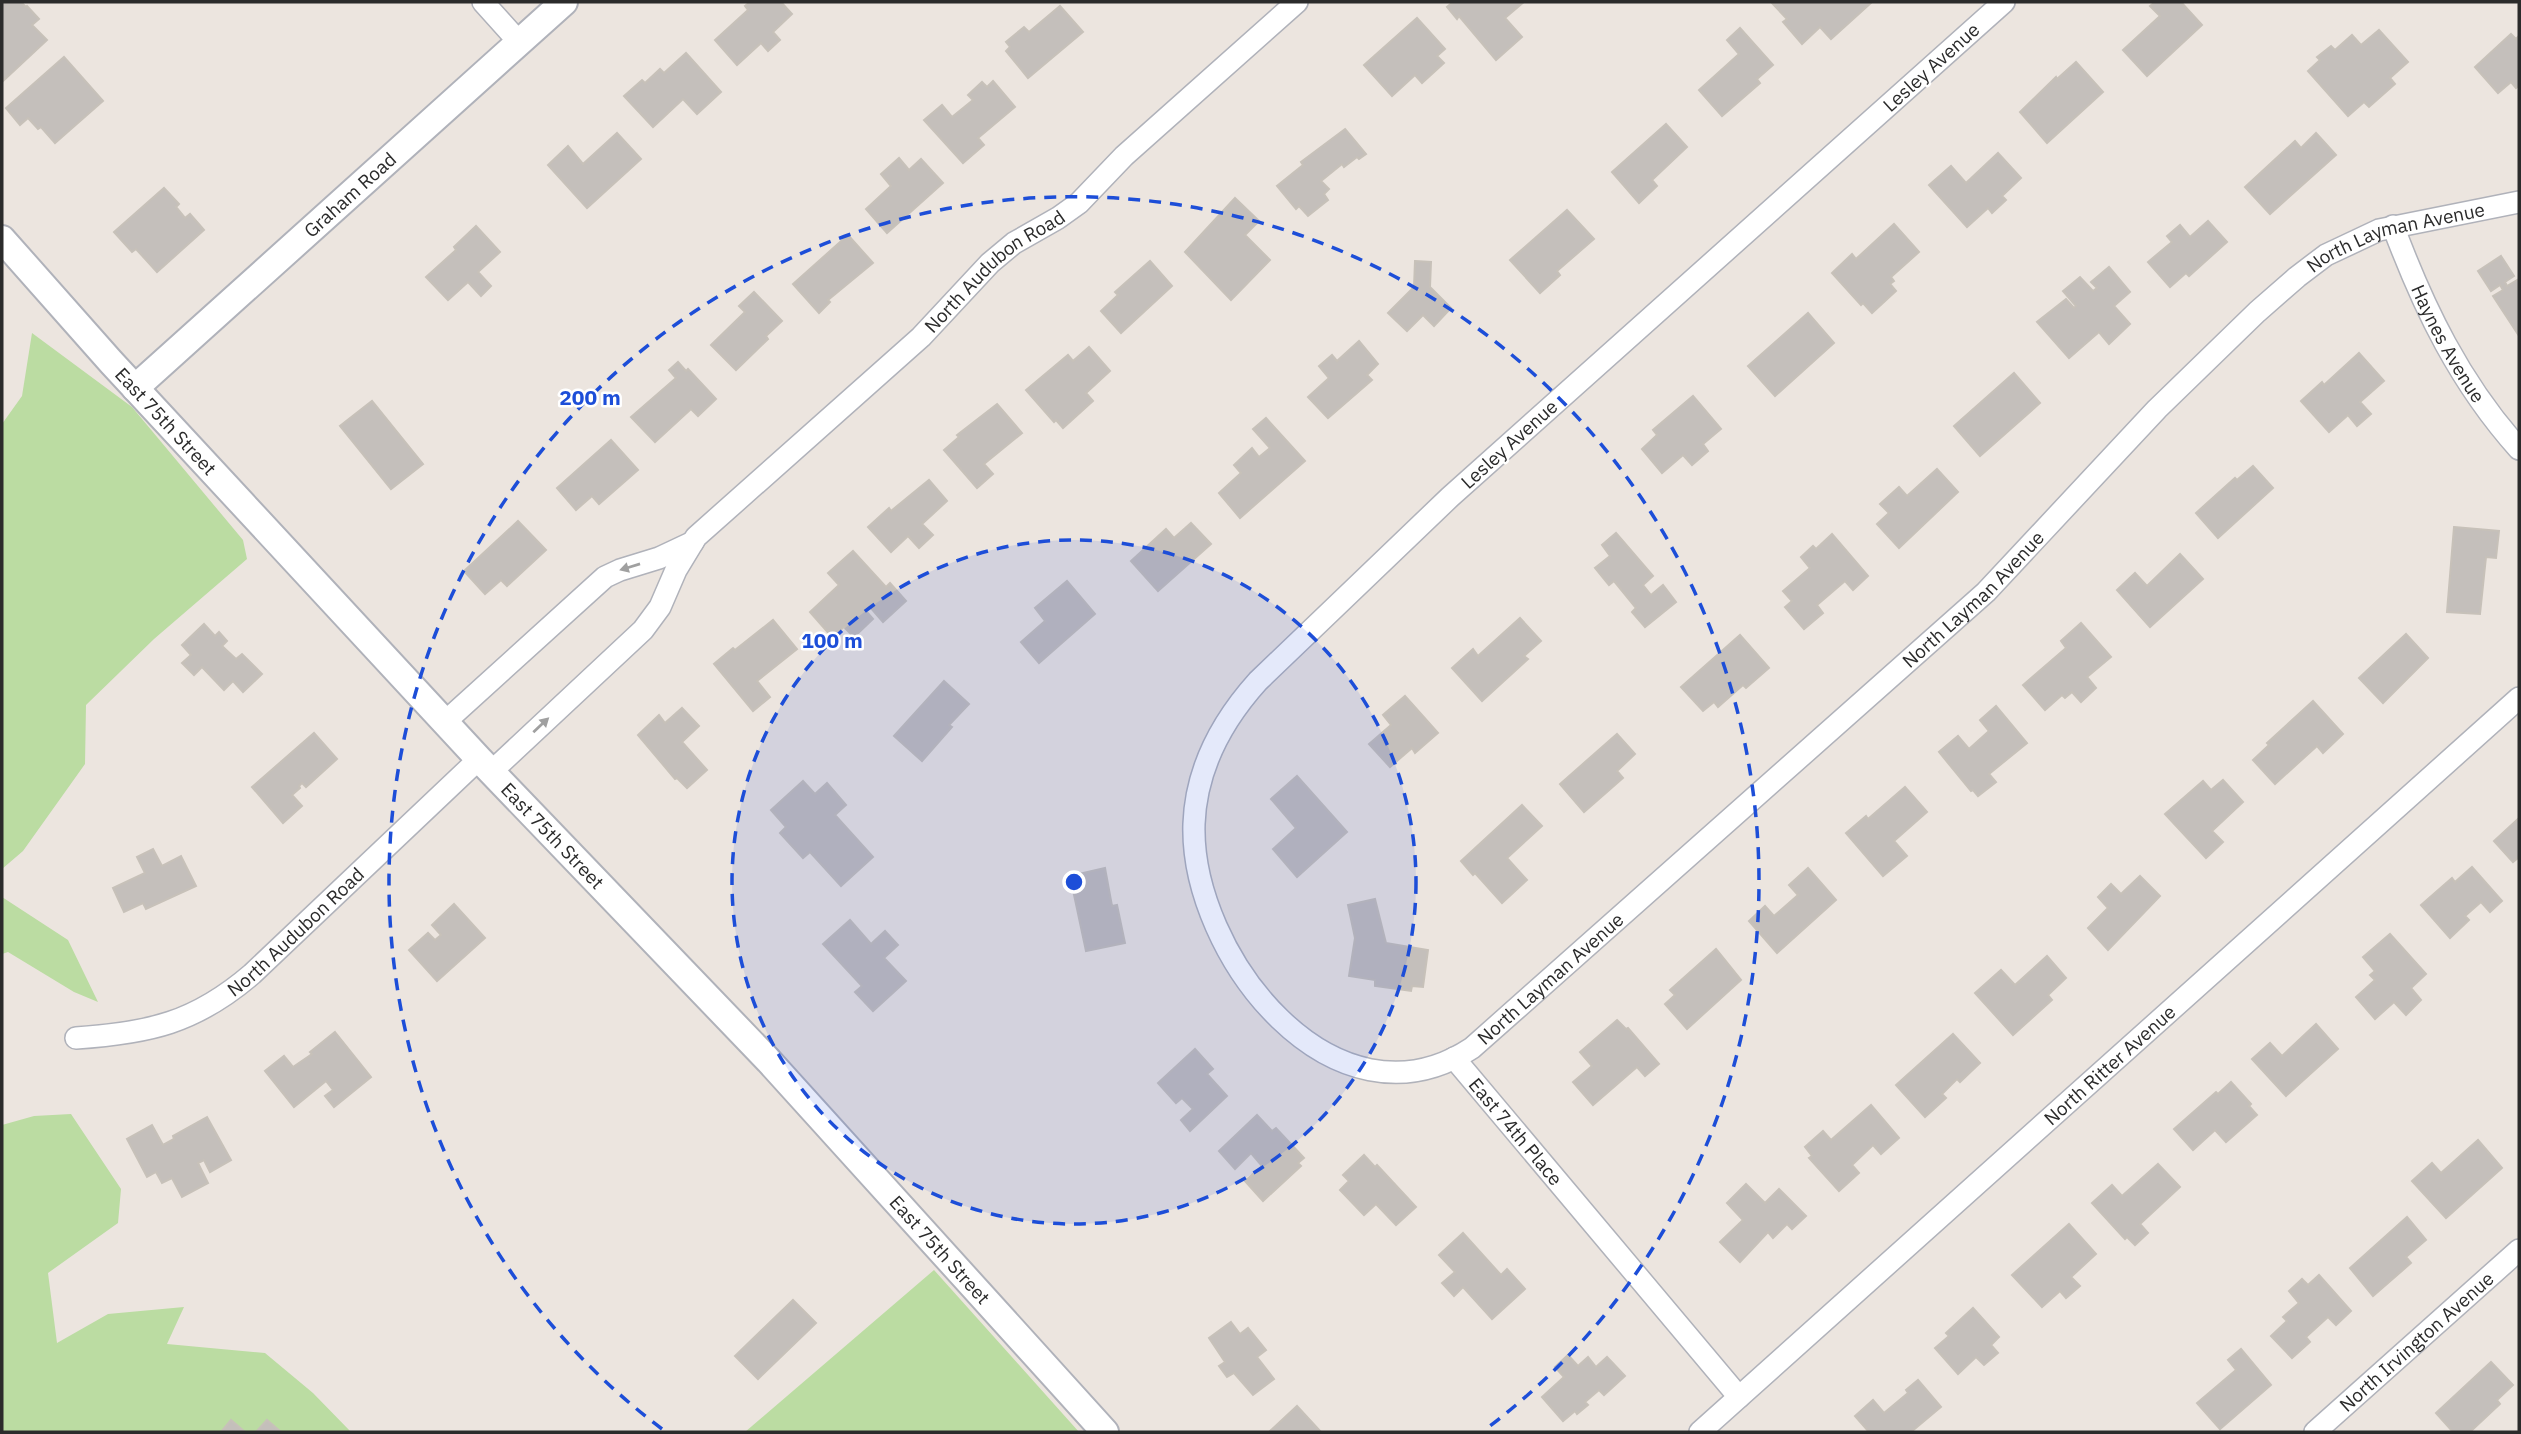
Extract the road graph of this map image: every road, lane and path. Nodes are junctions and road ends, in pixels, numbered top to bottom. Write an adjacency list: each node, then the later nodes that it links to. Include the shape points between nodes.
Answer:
1 (483, 2): 5 (street)
2 (564, 2): 5 (street, Graham Road)
3 (1297, 2): 11 (street, North Audubon Road, via 1124,156 1079,203 990,263 921,337)
4 (2004, 2): 15 (street, Lesley Avenue, via 1450,497 1238,704 1207,760 1194,823 1195,855 1206,907)
5 (519, 42): 9 (street, Graham Road)
6 (2519, 202): 7 (street, North Layman Avenue)
7 (2393, 226): 10 (street, Haynes Avenue, via 2440,336 2484,407); 17 (street, North Layman Avenue, via 2353,240 2326,256 2257,312 2157,409 1986,592 1522,1006)
8 (2, 239): 9 (street, East 75th Street)
9 (135, 388): 13 (street, East 75th Street)
10 (2519, 449)
11 (693, 542): 13 (street, North Audubon Road, one-way to 13, via 606,578); 14 (street, North Audubon Road, one-way to 11, via 643,630)
12 (2519, 698): 19 (street, North Ritter Avenue)
13 (445, 722): 14 (street, East 75th Street)
14 (485, 766): 16 (street, North Audubon Road, via 227,994 188,1016 147,1030); 20 (street, East 75th Street, via 756,1047)
15 (1242, 973): 17 (street, East 74th Place, via 1292,1029 1334,1059 1390,1073 1423,1070)
16 (76, 1038)
17 (1454, 1058): 19 (street, East 74th Place)
18 (2519, 1250): 22 (street, North Irvington Avenue)
19 (1739, 1397): 21 (street, North Ritter Avenue)
20 (1105, 1432)
21 (1700, 1432)
22 (2315, 1432)

